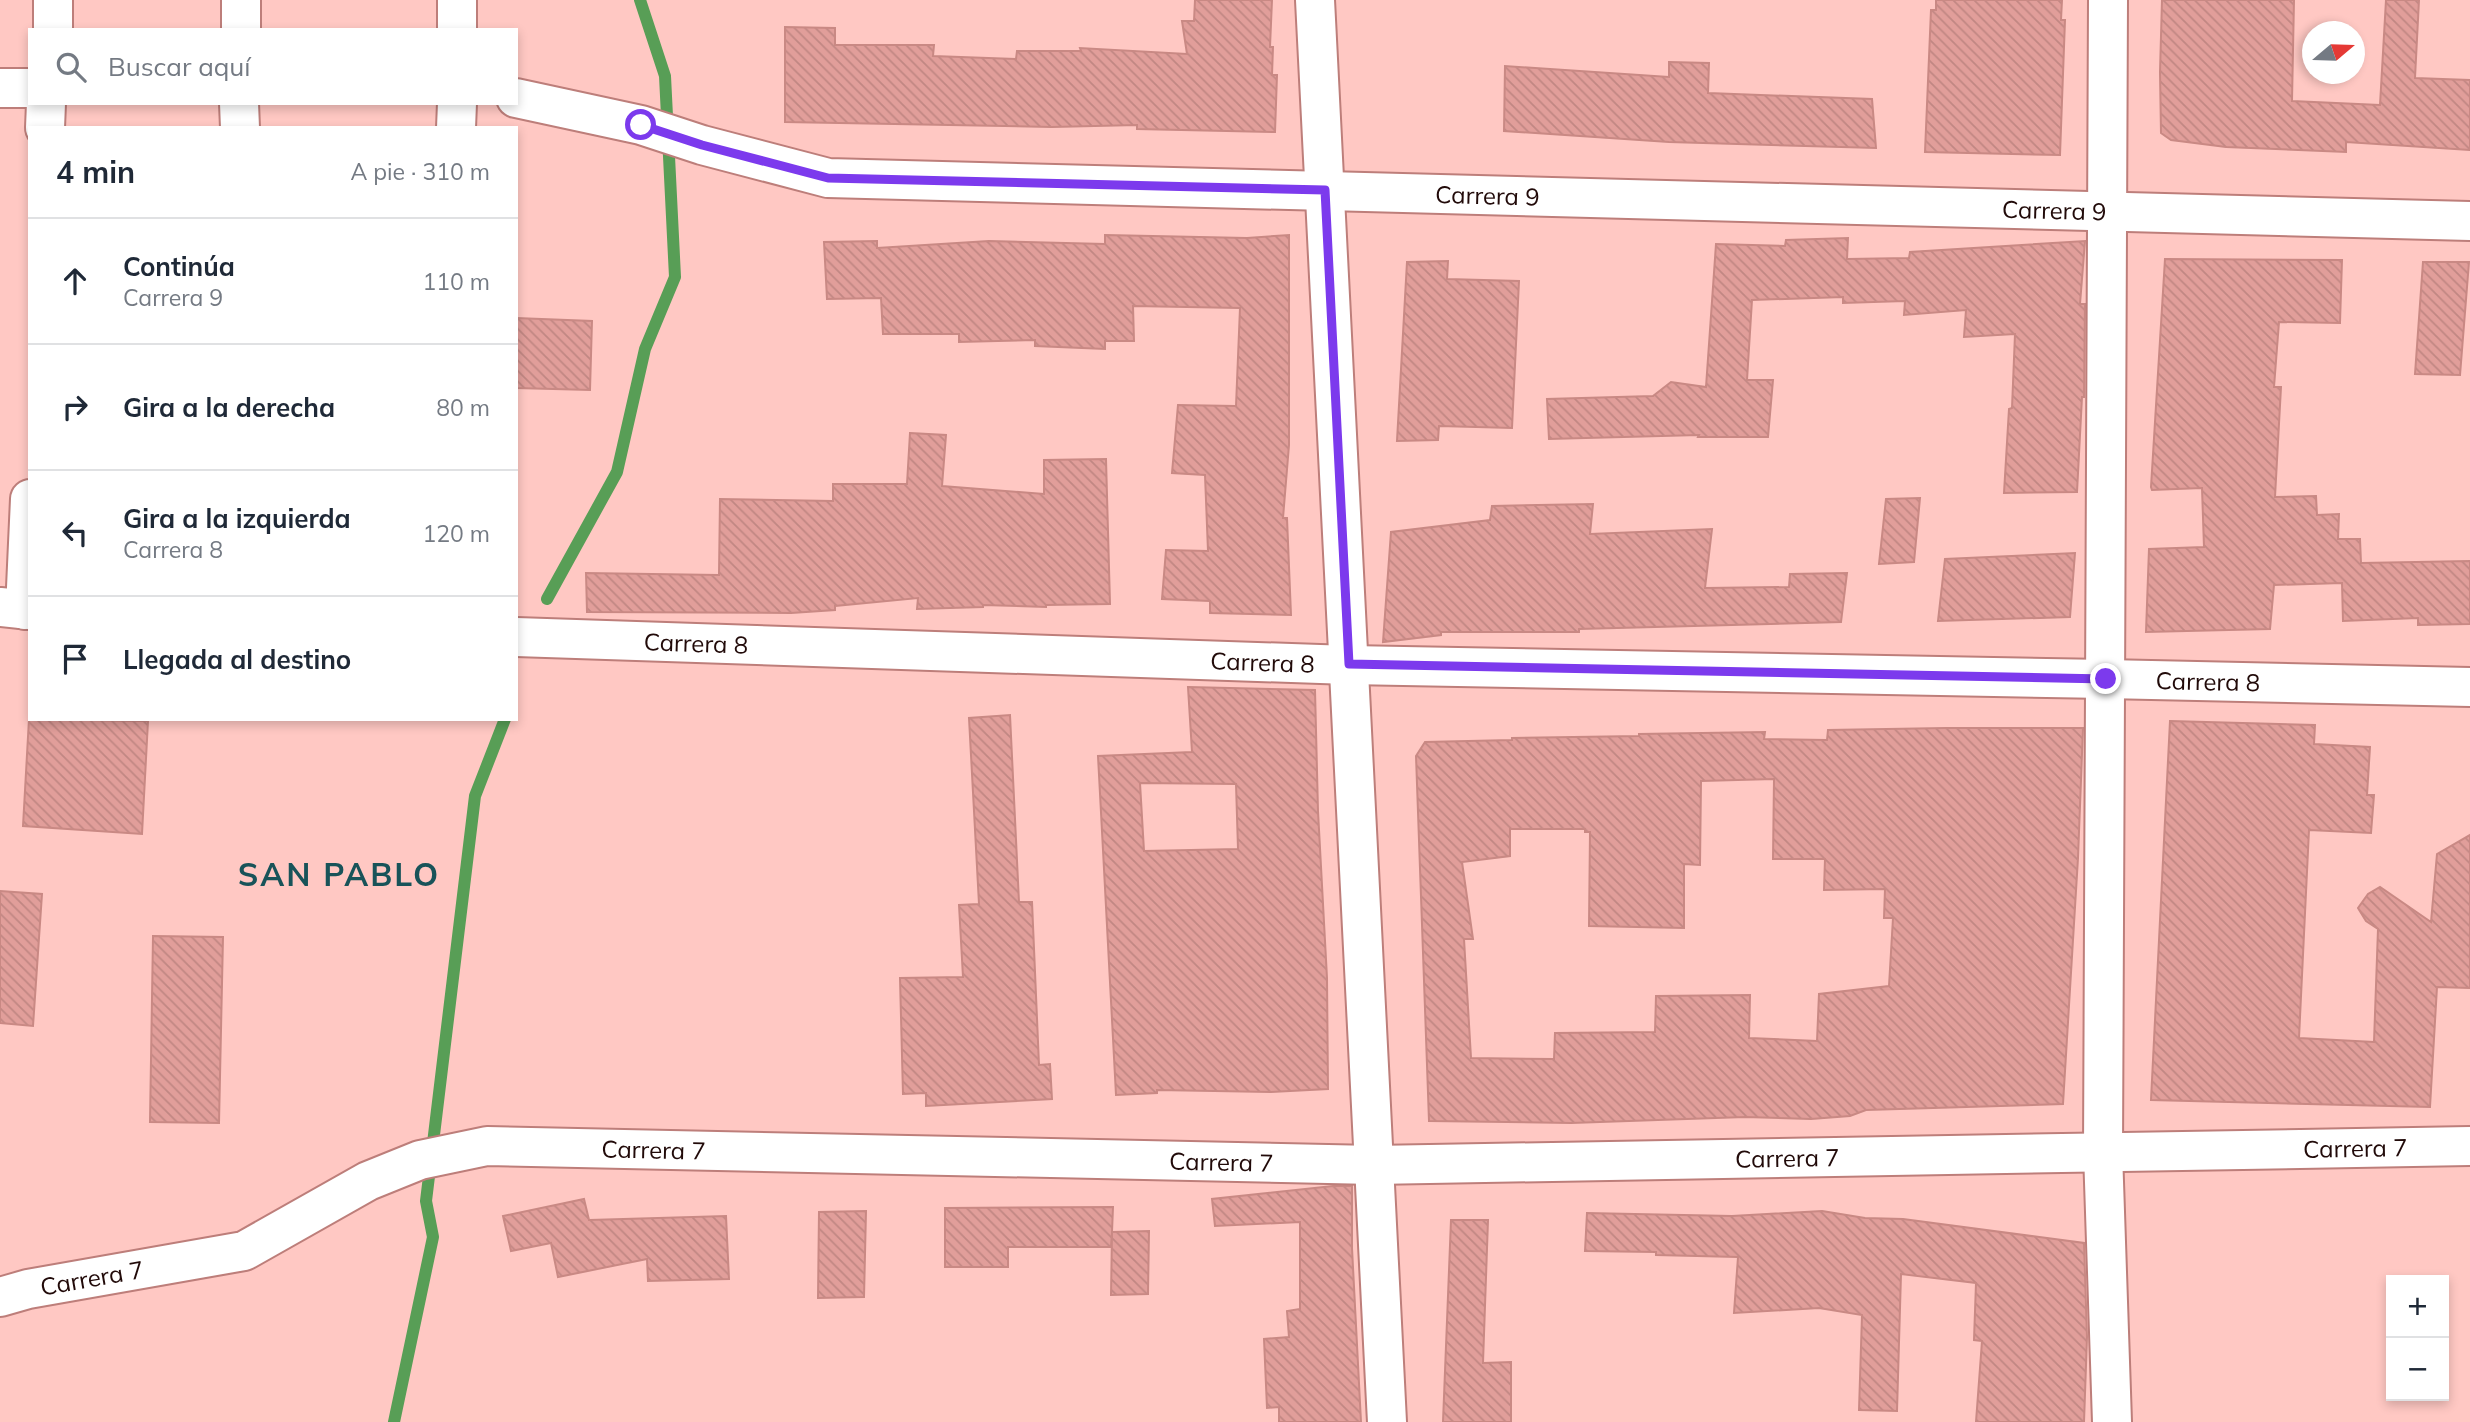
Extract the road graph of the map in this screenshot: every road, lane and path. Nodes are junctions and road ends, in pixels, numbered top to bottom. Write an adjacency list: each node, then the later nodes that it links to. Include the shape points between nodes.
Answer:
1 (53, 0): 6 (street)
2 (242, 0): 7 (street)
3 (457, 0): 8 (street)
4 (1315, 0): 18 (street)
5 (2108, 0): 19 (street)
6 (53, 28)
7 (241, 28)
8 (457, 28)
9 (0, 88): 10 (street)
10 (28, 88)
11 (518, 98): 18 (street, Carrera 9, via 641,125 828,178)
12 (46, 105): 15 (street)
13 (239, 105): 16 (street)
14 (457, 105): 17 (street)
15 (45, 126)
16 (240, 126)
17 (456, 126)
18 (1325, 190): 19 (street, Carrera 9); 24 (street)
19 (2108, 212): 20 (street, Carrera 9); 25 (street)
20 (2470, 221)
21 (28, 517): 22 (street)
22 (18, 609)
23 (518, 637): 24 (street, Carrera 8)
24 (1349, 664): 25 (street, Carrera 8); 29 (street)
25 (2106, 679): 26 (street, Carrera 8); 28 (street)
26 (2470, 687)
27 (2470, 1146): 28 (street, Carrera 7)
28 (2104, 1152): 29 (street, Carrera 7); 32 (street)
29 (1374, 1165): 30 (street, Carrera 7, via 487,1146 420,1160 368,1181 244,1251); 31 (street)
30 (0, 1297)
31 (1387, 1422)
32 (2112, 1422)

